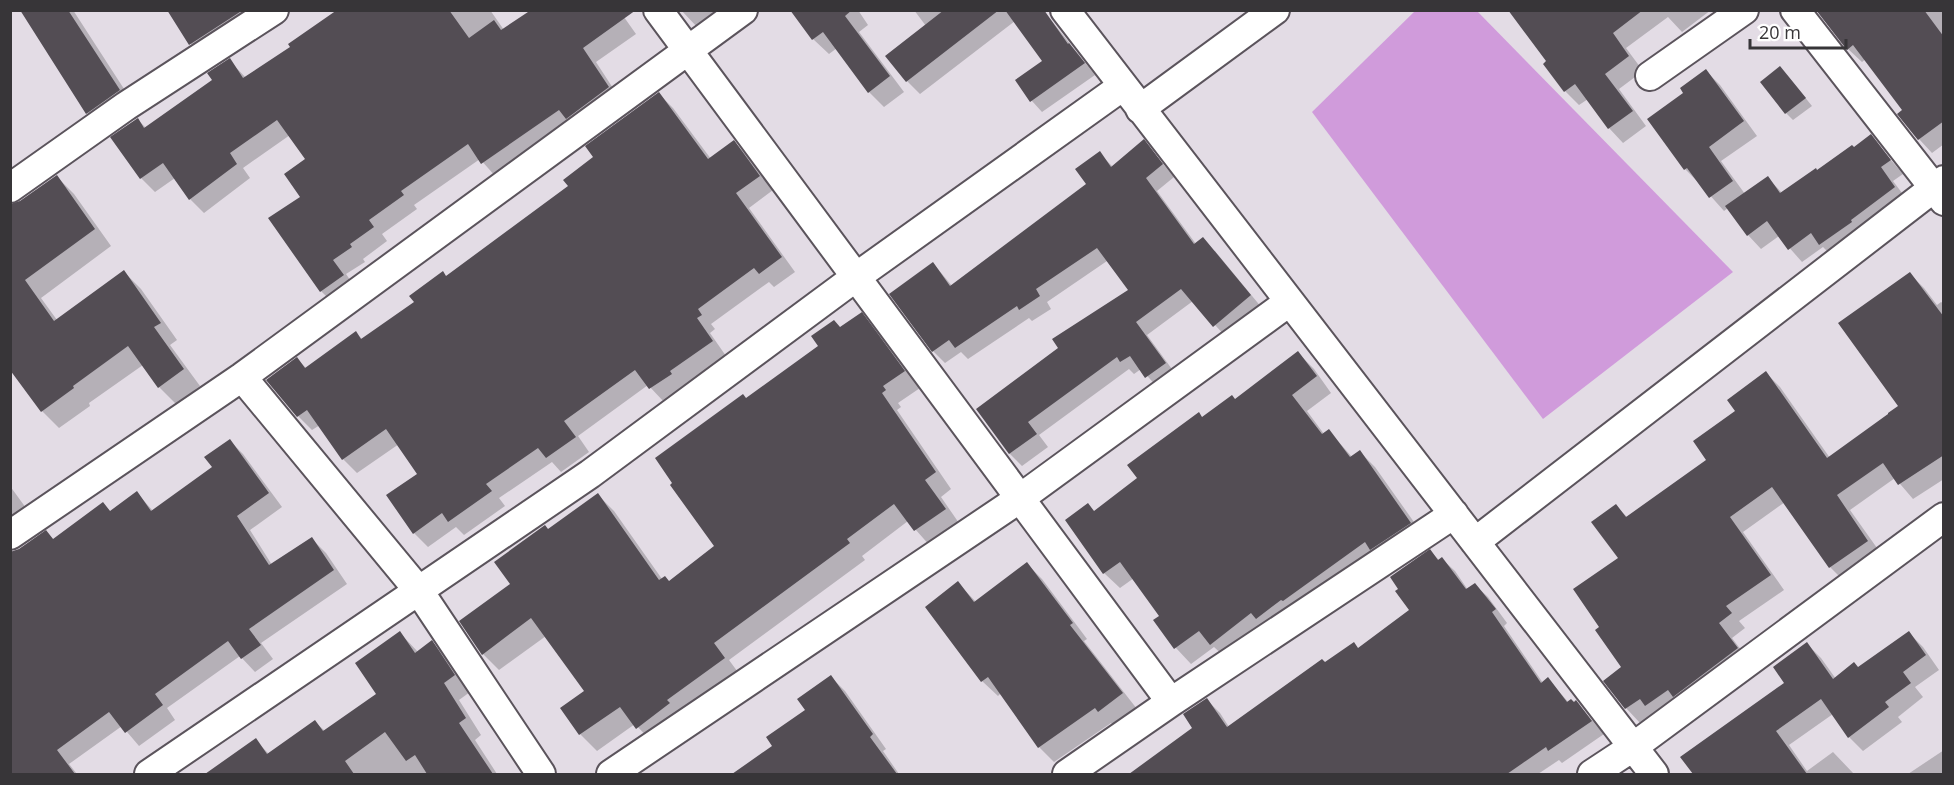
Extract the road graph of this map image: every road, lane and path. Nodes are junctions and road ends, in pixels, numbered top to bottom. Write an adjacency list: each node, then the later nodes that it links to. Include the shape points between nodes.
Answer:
1 (274, 10): 12 (street, via 126,106)
2 (658, 10): 8 (street)
3 (743, 10): 8 (street)
4 (1065, 10): 10 (street)
5 (1275, 10): 11 (street)
6 (1744, 10): 9 (street)
7 (1796, 10): 13 (street)
8 (689, 51): 14 (street); 16 (street)
9 (1650, 76)
10 (1123, 86): 11 (street); 14 (street)
11 (1140, 109): 15 (street)
12 (10, 188)
13 (1940, 190): 21 (street)
14 (856, 277): 17 (street); 22 (street, via 590,474)
15 (1289, 302): 17 (street); 18 (street)
16 (242, 377): 20 (street); 22 (street)
17 (1019, 499): 23 (street); 27 (street)
18 (1454, 514): 21 (street); 23 (street)
19 (1944, 517): 24 (street)
20 (10, 535)
21 (1475, 542): 24 (street)
22 (419, 591): 25 (street); 26 (street)
23 (1172, 702): 28 (street)
24 (1633, 747): 29 (street); 30 (street)
25 (149, 774)
26 (541, 774)
27 (611, 774)
28 (1067, 774)
29 (1592, 774)
30 (1654, 774)

